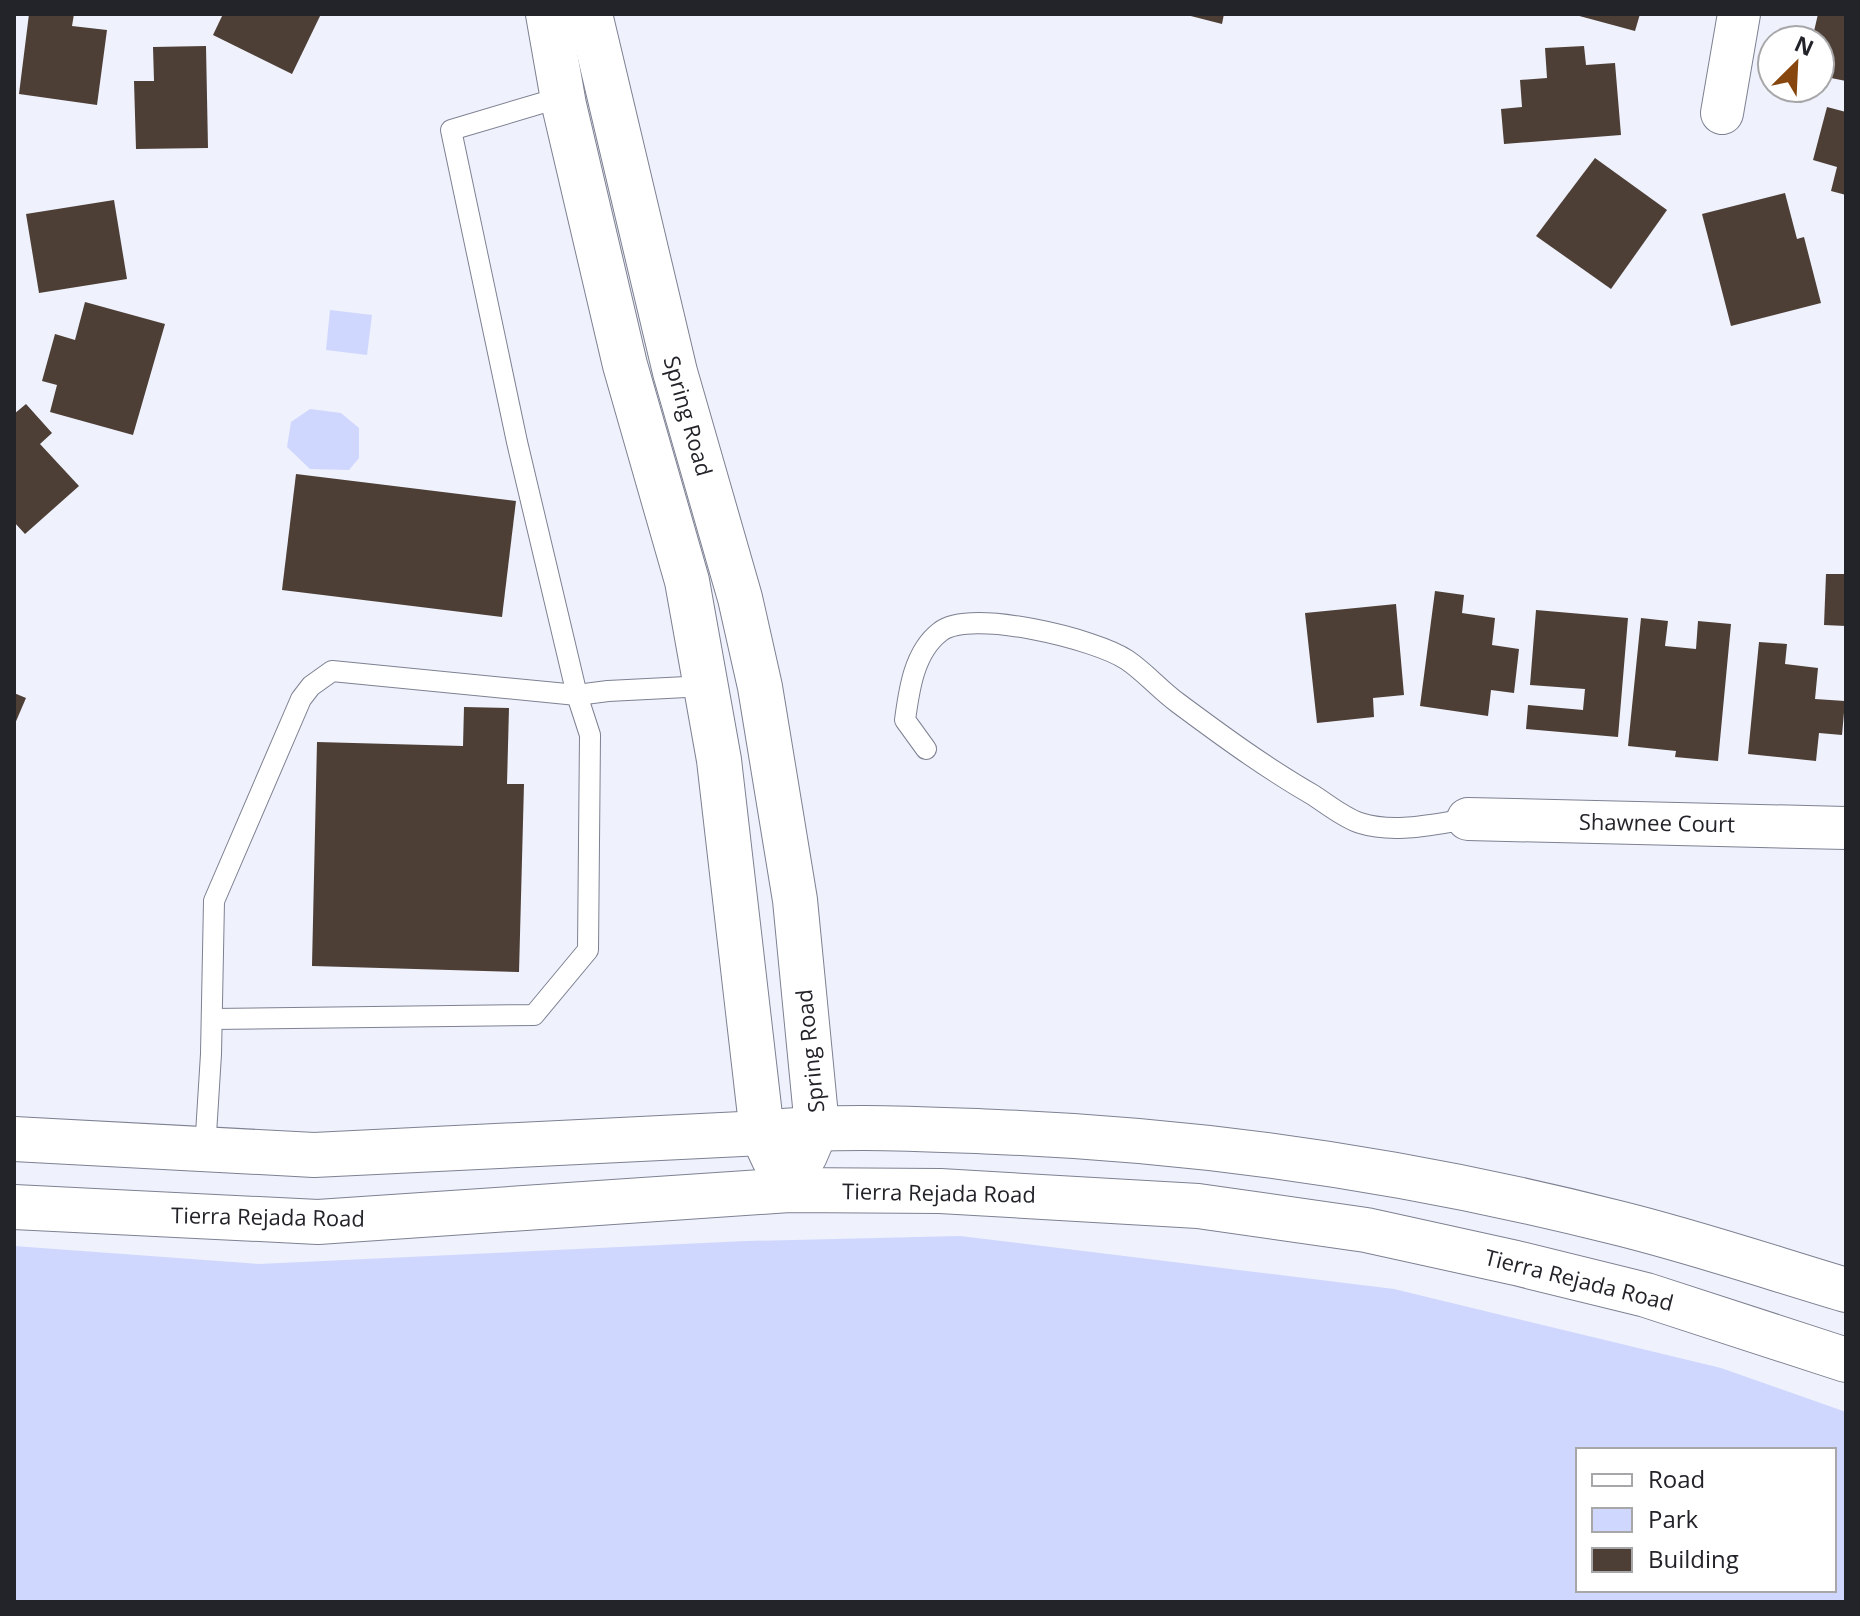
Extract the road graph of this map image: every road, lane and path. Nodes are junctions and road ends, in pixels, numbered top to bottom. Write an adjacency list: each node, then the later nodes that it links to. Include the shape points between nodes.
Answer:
1 (548, 14): 4 (main road)
2 (590, 14): 12 (main road, Spring Road, via 675,372 760,687 795,900)
3 (1739, 14): 5 (street)
4 (562, 97): 6 (main road, via 625,365 687,581); 7 (lane, via 451,130)
5 (1722, 113)
6 (706, 686): 7 (lane); 13 (main road)
7 (577, 695): 11 (lane, via 332,671 311,686 214,901); 11 (lane, via 590,735 588,950 534,1015)
8 (926, 749): 9 (lane, via 905,720 923,653 941,631 959,624 1031,627 1086,641 1126,659 1175,701 1284,778 1359,823 1403,829)
9 (1468, 819): 10 (street, Shawnee Court)
10 (1846, 828)
11 (212, 1019): 15 (lane)
12 (817, 1127): 13 (main road); 16 (main road, Spring Road); 18 (main road, via 1100,1136 1354,1167 1616,1222)
13 (762, 1133): 15 (main road, via 314,1155); 16 (main road)
14 (14, 1139): 15 (main road)
15 (205, 1150)
16 (789, 1190): 17 (main road, Tierra Rejada Road, via 318,1222); 19 (main road, Tierra Rejada Road, via 956,1191 1198,1206 1366,1230 1646,1295)
17 (14, 1207)
18 (1846, 1290)
19 (1846, 1360)

